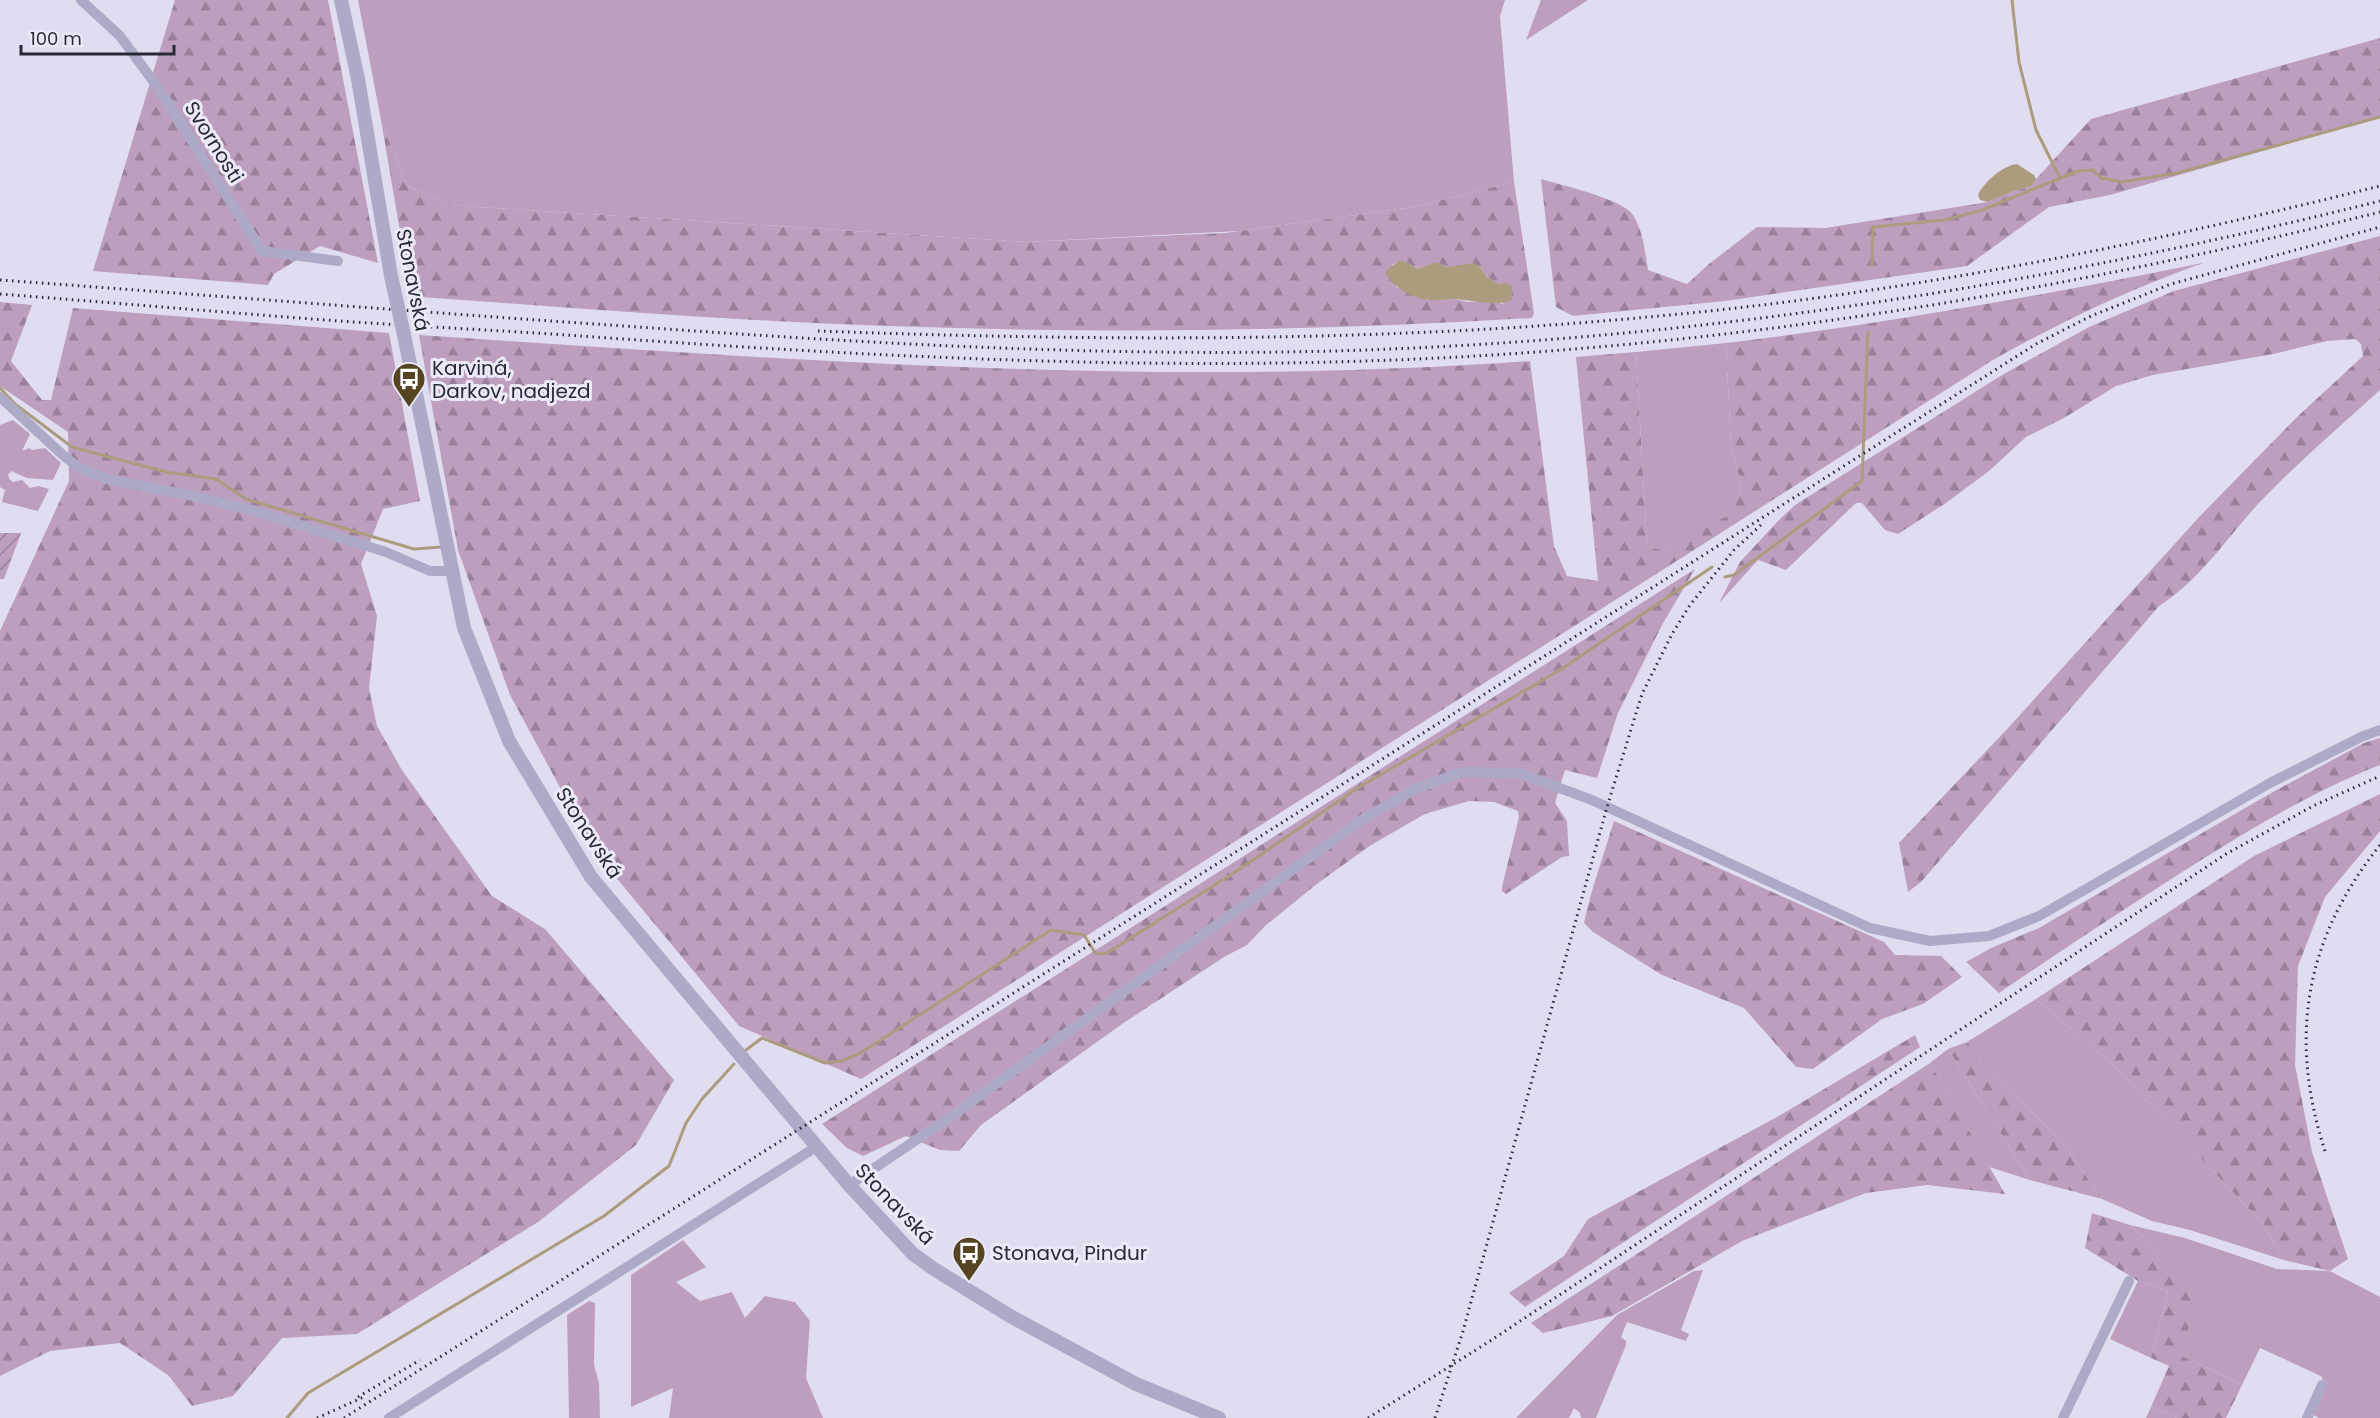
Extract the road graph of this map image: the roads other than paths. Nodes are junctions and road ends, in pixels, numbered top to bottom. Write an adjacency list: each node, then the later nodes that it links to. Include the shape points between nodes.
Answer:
1 (81, 0): 3 (street, Svornosti, via 120,36 159,89 262,250)
2 (341, 0): 5 (street, Stonavská, bridge, via 391,276)
3 (338, 261)
4 (0, 397): 5 (street, via 81,469 111,480 255,511 386,552 430,571)
5 (452, 571): 7 (street, Stonavská, via 464,628 508,741 591,877)
6 (2380, 730): 8 (street, via 2270,783 2039,916 1989,936 1930,941 1870,928 1592,800 1519,773 1462,772 1415,789 1363,819 946,1120)
7 (816, 1147): 8 (street, Stonavská); 11 (street)
8 (849, 1185): 12 (street, Stonavská, via 913,1254 933,1269 1136,1384)
9 (2129, 1281): 13 (street)
10 (2322, 1386): 14 (street)
11 (389, 1418)
12 (1219, 1418)
13 (2063, 1418)
14 (2307, 1418)

